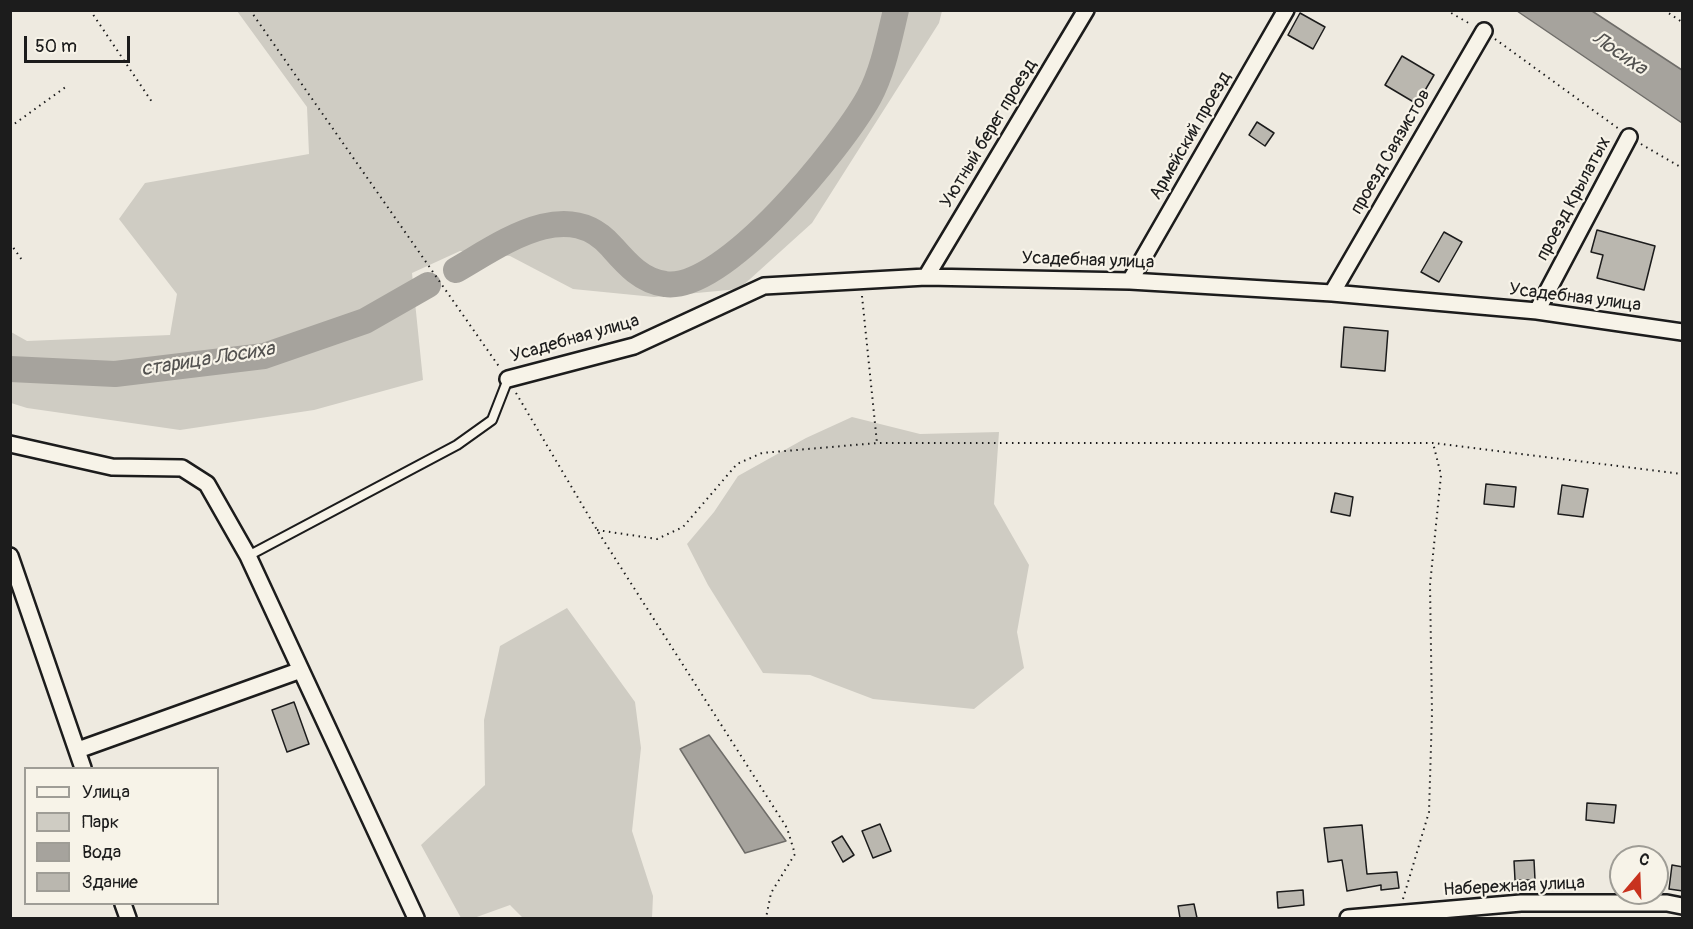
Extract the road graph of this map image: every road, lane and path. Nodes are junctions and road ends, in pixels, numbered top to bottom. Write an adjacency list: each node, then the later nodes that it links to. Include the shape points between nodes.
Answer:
1 (90, 10): 10 (path)
2 (250, 10): 22 (path)
3 (1086, 10): 16 (street, Уютный берег проезд)
4 (1286, 10): 18 (street, Армейский проезд)
5 (1446, 10): 8 (path)
6 (1664, 10): 7 (path)
7 (1683, 22)
8 (1484, 31): 12 (path); 19 (street, проезд Связистов)
9 (67, 86): 11 (path)
10 (152, 102)
11 (10, 127)
12 (1629, 137): 13 (path); 20 (street, проезд Крылатых)
13 (1683, 168)
14 (10, 243): 15 (path)
15 (22, 260)
16 (926, 277): 17 (street, Усадебная улица); 18 (street, Усадебная улица)
17 (861, 281): 22 (street, Усадебная улица, via 764,286 634,346); 24 (path)
18 (1130, 281): 19 (street, Усадебная улица)
19 (1332, 293): 20 (street, Усадебная улица)
20 (1537, 311): 21 (street, Усадебная улица)
21 (1683, 332)
22 (508, 379): 27 (path); 29 (lane, via 492,420 457,445)
23 (1433, 442): 24 (path); 26 (path); 34 (path, via 1441,475 1430,585 1429,812)
24 (877, 443): 27 (path, via 762,453 737,464 683,527 657,539)
25 (10, 444): 29 (street, via 112,467 182,468 207,484)
26 (1683, 474)
27 (597, 530): 36 (path, via 788,828 795,854 771,893)
28 (10, 556): 31 (street)
29 (248, 556): 30 (street)
30 (301, 670): 31 (street); 35 (street)
31 (78, 750): 32 (street)
32 (83, 767)
33 (1683, 906): 34 (street, Набережная улица, via 1521,903)
34 (1399, 914): 37 (street, Набережная улица)
35 (416, 918)
36 (766, 918)
37 (1348, 918)

